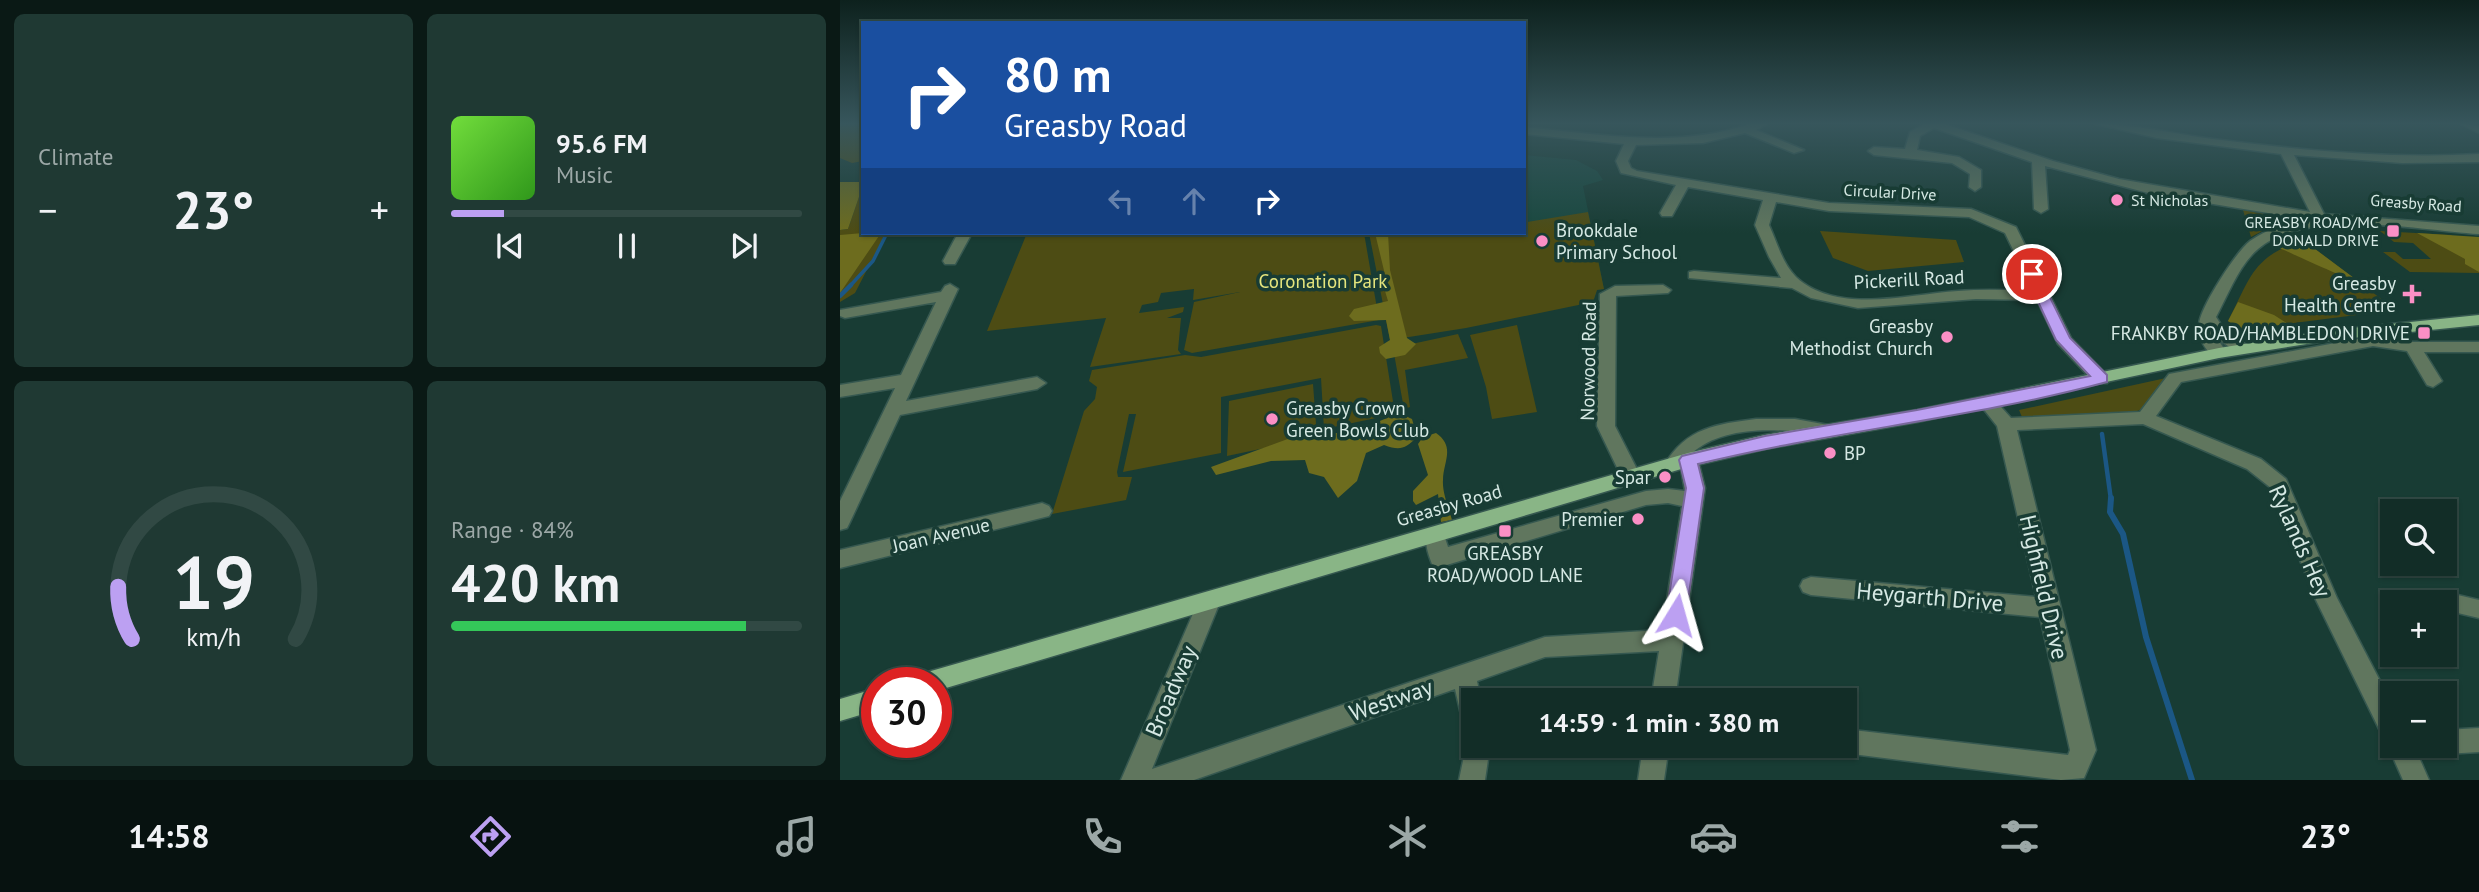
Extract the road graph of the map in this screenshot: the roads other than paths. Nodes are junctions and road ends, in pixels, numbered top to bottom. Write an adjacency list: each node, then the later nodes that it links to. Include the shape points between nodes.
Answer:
1 (1622, 160): 7 (street, Circular Drive, via 1625,170 1634,174)
2 (1947, 160): 8 (street, via 1965,164 1977,173)
3 (2292, 160): 12 (street)
4 (2401, 160): 5 (street)
5 (2444, 160)
6 (2038, 161): 10 (street); 13 (street)
7 (1684, 183): 9 (street, Circular Drive); 11 (street)
8 (1975, 187)
9 (1771, 196): 19 (street, via 1762,225 1785,274); 21 (street, Circular Drive, via 1829,207 1971,213 2011,230)
10 (2041, 209)
11 (1668, 213)
12 (2325, 218): 13 (street, Greasby Road); 14 (street, Greasby Road)
13 (2296, 219): 14 (street, Greasby Road); 23 (street, Greasby Road, via 2254,245)
14 (2351, 222): 15 (street, Greasby Road)
15 (2479, 230)
16 (964, 235): 17 (street)
17 (950, 261)
18 (1693, 275): 19 (street, Pickerill Road)
19 (1796, 284): 21 (street, Pickerill Road, via 1818,295 1858,303 1969,294)
20 (1663, 290): 39 (street, Norwood Road, via 1608,294 1606,426)
21 (2042, 296): 29 (street, Circular Drive, via 2064,340)
22 (845, 313): 30 (street, via 948,293)
23 (2208, 317): 27 (street); 28 (street, via 2209,342)
24 (2479, 320): 27 (main road, Greasby Road)
25 (2413, 347): 26 (street); 31 (street); 36 (street, via 2373,341 2175,378)
26 (2479, 347)
27 (2242, 349): 28 (main road, Greasby Road)
28 (2219, 353): 29 (main road, Greasby Road)
29 (2101, 379): 34 (main road, Greasby Road)
30 (906, 380): 33 (street); 35 (street)
31 (2433, 381)
32 (1037, 383): 35 (street)
33 (840, 391)
34 (1987, 402): 37 (street); 38 (main road, Greasby Road)
35 (892, 410): 42 (street)
36 (2145, 418): 37 (street); 56 (street, Rylands Hey, via 2254,464 2279,484 2326,600)
37 (2006, 424): 48 (street, Highfield Drive)
38 (1681, 462): 39 (main road, Greasby Road); 40 (street, via 1694,475)
39 (1631, 477): 43 (main road, Greasby Road)
40 (1693, 500): 43 (street, via 1646,498 1440,558); 50 (street)
41 (1042, 511): 44 (street, Joan Avenue)
42 (840, 523)
43 (1435, 535): 46 (main road, Greasby Road)
44 (840, 559)
45 (1811, 586): 48 (street, Heygarth Drive)
46 (1209, 602): 52 (main road, Greasby Road); 64 (street, Broadway)
47 (2457, 604): 49 (street)
48 (2049, 608): 60 (street, Highfield Drive, via 2083,750 2075,769)
49 (2479, 609)
50 (1672, 639): 51 (street, Westway, via 1545,647); 54 (street)
51 (1464, 675): 53 (street); 65 (street, Westway)
52 (952, 676)
53 (1467, 688)
54 (1665, 688)
55 (861, 704): 57 (main road)
56 (2380, 706)
57 (840, 710)
58 (2479, 740): 59 (street)
59 (2457, 741)
60 (1857, 743)
61 (1476, 758): 66 (street)
62 (1654, 758): 67 (street)
63 (2407, 758): 68 (street)
64 (1134, 780)
65 (1157, 780)
66 (1472, 780)
67 (1651, 780)
68 (2416, 780)

